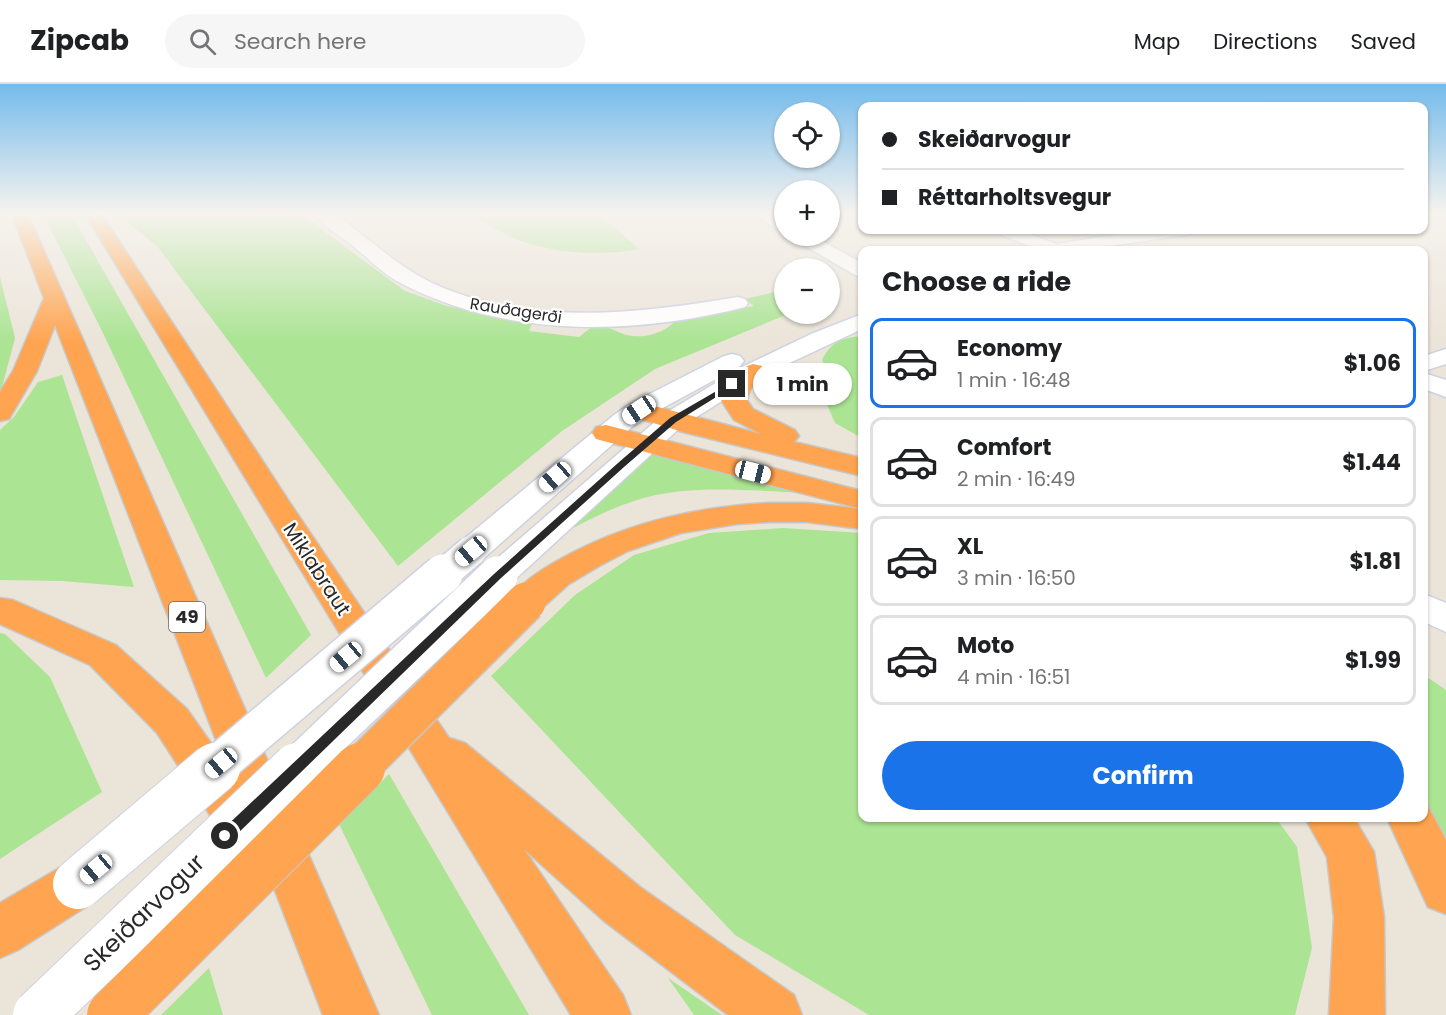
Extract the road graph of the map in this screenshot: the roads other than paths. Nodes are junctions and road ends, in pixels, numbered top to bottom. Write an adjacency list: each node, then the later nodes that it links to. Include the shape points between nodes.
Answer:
1 (37, 255): 6 (highway, 49)
2 (119, 255): 28 (highway, Miklabraut)
3 (376, 255): 7 (street, Rauðagerði, via 401,275 448,298 484,308 573,320 621,321)
4 (835, 255): 5 (street)
5 (858, 269)
6 (55, 297): 16 (highway, via 25,371); 34 (highway, 49)
7 (738, 303)
8 (858, 323): 12 (street, Skeiðarvogur)
9 (801, 324): 15 (street, Skeiðarvogur)
10 (1446, 356): 11 (street)
11 (1428, 363)
12 (753, 371): 17 (street, Skeiðarvogur); 20 (highway, via 738,388 734,400 743,414 764,427)
13 (1428, 382): 14 (street)
14 (1446, 389)
15 (639, 410): 17 (highway); 18 (street, Skeiðarvogur)
16 (0, 413)
17 (673, 420): 19 (street, Skeiðarvogur); 21 (highway)
18 (606, 433): 19 (highway); 24 (street, Skeiðarvogur)
19 (644, 444): 22 (highway); 24 (street, Skeiðarvogur)
20 (858, 464)
21 (858, 465)
22 (858, 499)
23 (858, 519): 24 (highway, via 800,512 726,514 656,528 562,573)
24 (498, 576): 31 (street, Skeiðarvogur, bridge); 36 (street, Skeiðarvogur, bridge); 37 (highway, bridge)
25 (1428, 608): 27 (street)
26 (0, 611): 34 (highway, via 13,613 103,655 171,721)
27 (1446, 619)
28 (423, 732): 39 (highway, Miklabraut); 40 (highway, via 622,904)
29 (1331, 822): 41 (highway, via 1350,852 1359,917)
30 (1412, 822): 32 (highway)
31 (78, 884): 33 (highway); 35 (street, Skeiðarvogur)
32 (1446, 890)
33 (0, 932)
34 (319, 937): 38 (highway, 49)
35 (0, 950)
36 (38, 1015)
37 (112, 1015)
38 (351, 1015)
39 (603, 1015)
40 (774, 1015)
41 (1357, 1015)

